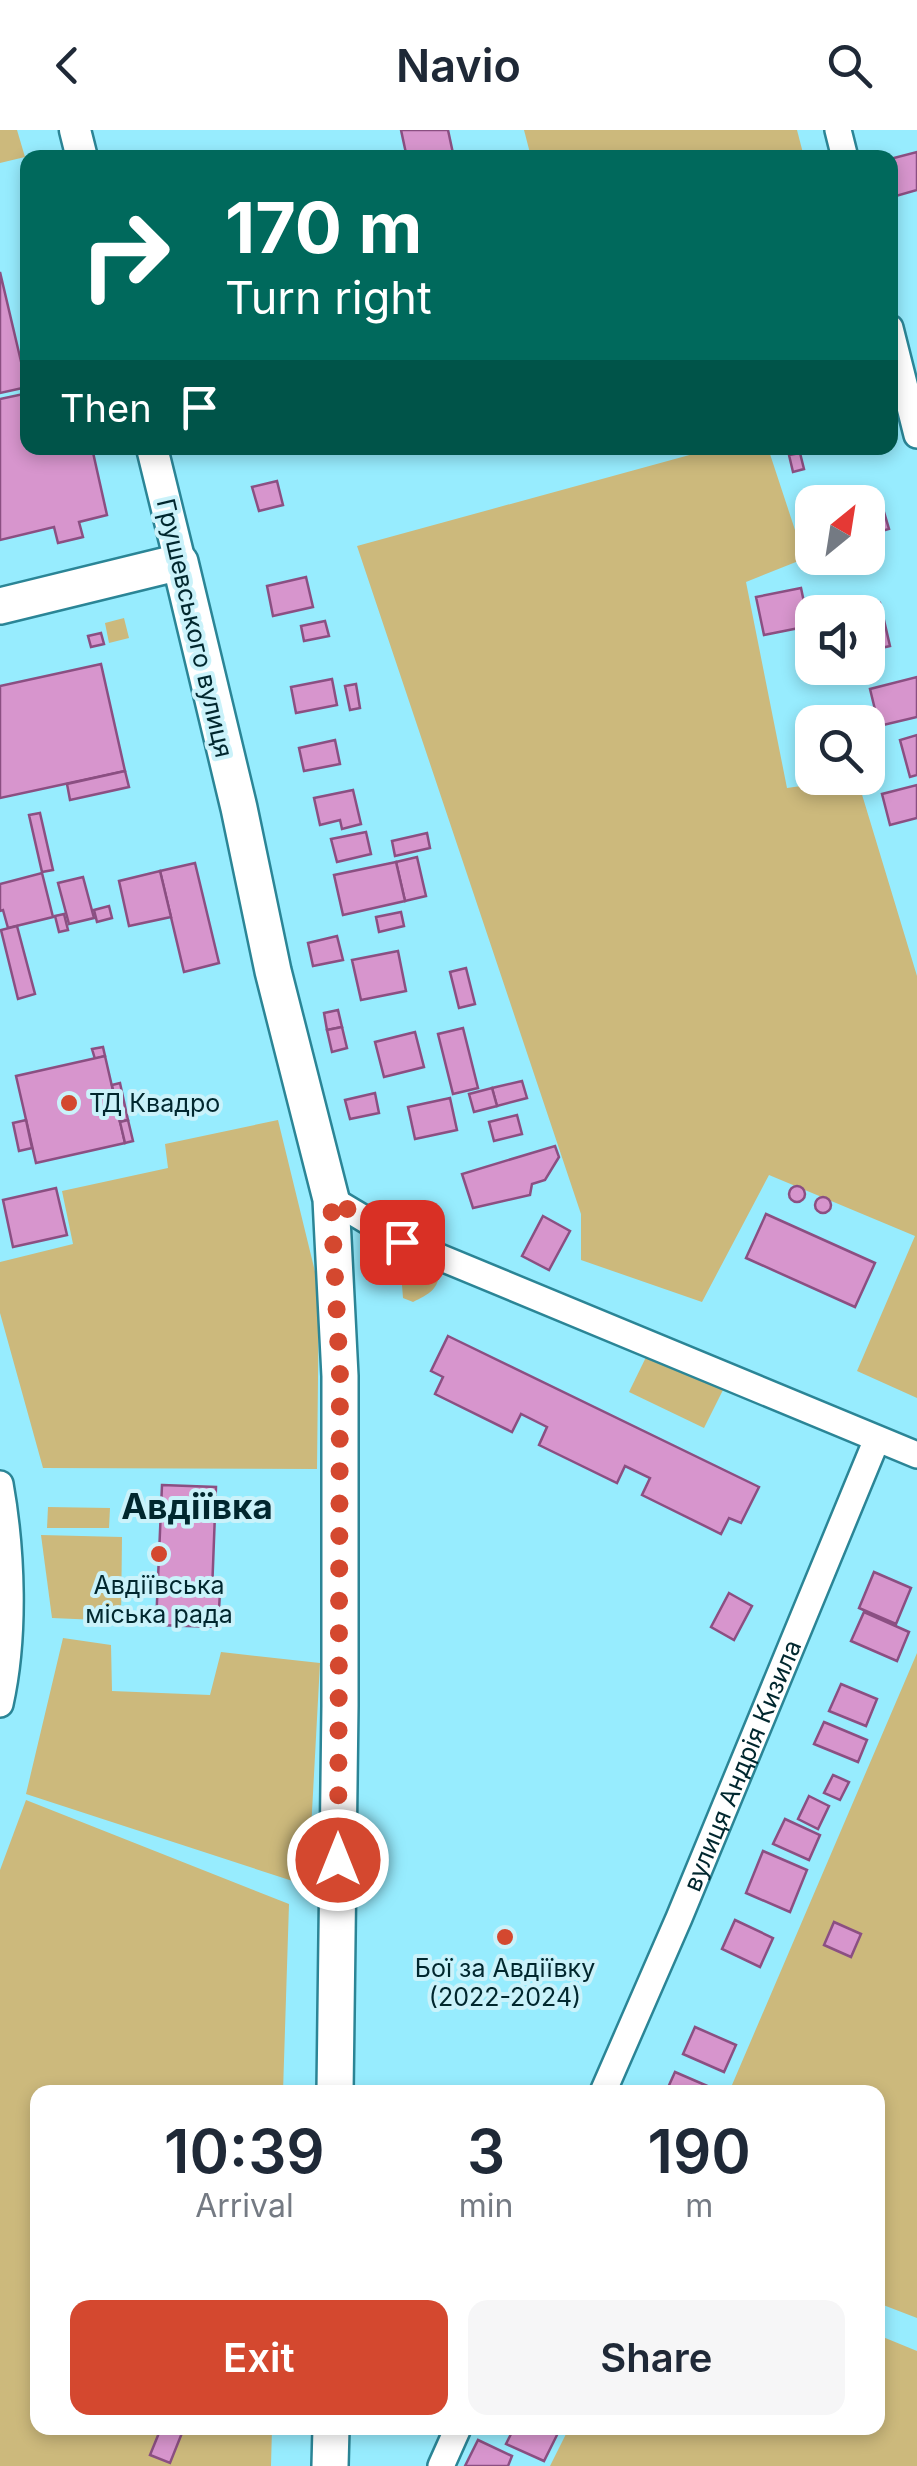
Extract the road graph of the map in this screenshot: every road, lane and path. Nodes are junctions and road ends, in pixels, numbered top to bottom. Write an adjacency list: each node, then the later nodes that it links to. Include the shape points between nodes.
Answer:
1 (909, 366): 2 (street)
2 (917, 435)
3 (154, 455): 4 (street, Грушевського вулиця)
4 (180, 562): 5 (main road); 6 (main road, Грушевського вулиця)
5 (0, 606)
6 (331, 1199): 7 (street, via 402,1242); 11 (main road, Грушевського вулиця, via 340,1376)
7 (877, 1439): 8 (street); 12 (street, вулиця Андрія Кизила)
8 (917, 1455)
9 (0, 1484): 10 (street, via 10,1630)
10 (0, 1704)
11 (335, 2085)
12 (606, 2085)
13 (331, 2435): 15 (main road)
14 (455, 2435): 16 (street)
15 (330, 2466)
16 (441, 2466)

